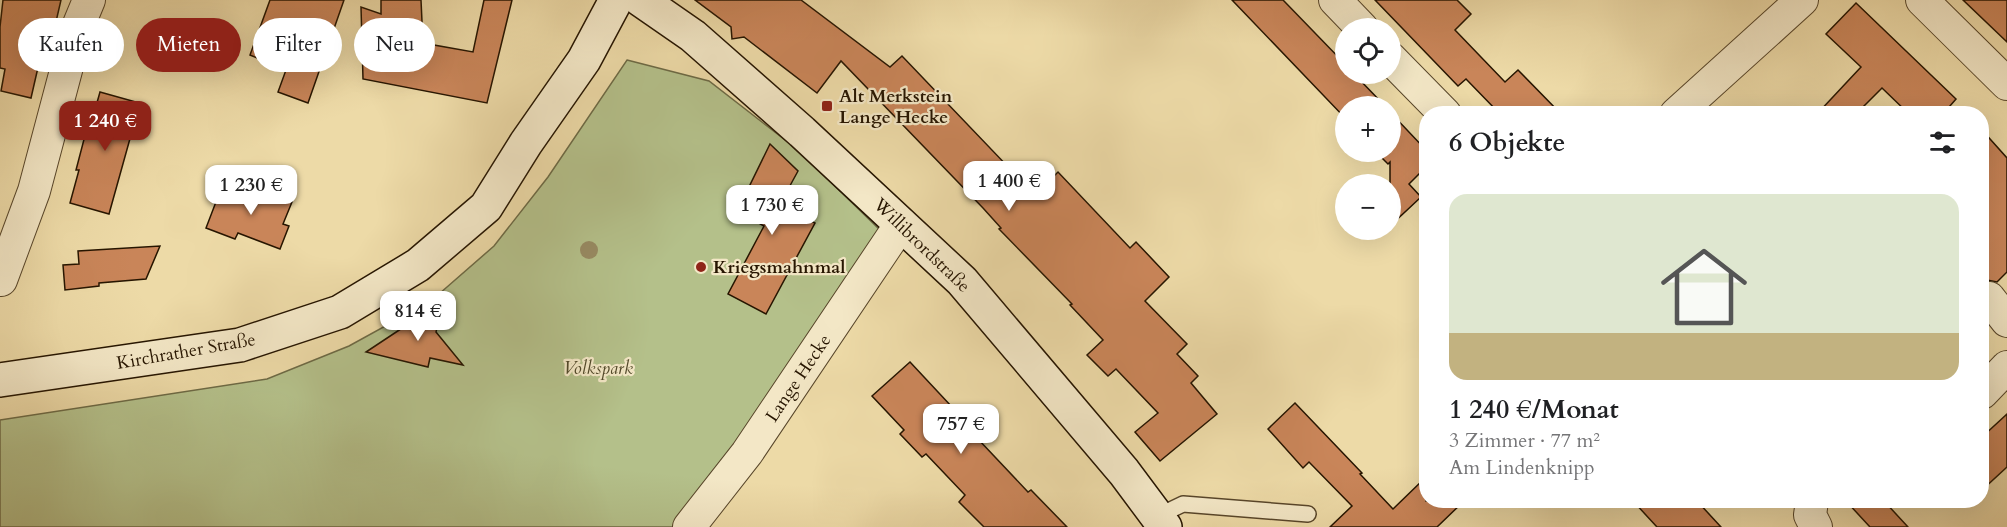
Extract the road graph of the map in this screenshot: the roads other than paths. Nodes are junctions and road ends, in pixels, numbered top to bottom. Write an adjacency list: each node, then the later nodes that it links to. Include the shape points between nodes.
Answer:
1 (89, 0): 13 (street, via 77,29 34,191)
2 (616, 0): 17 (street, Kirchrather Straße, via 584,60 486,207 418,265 340,312 240,345)
3 (641, 0): 12 (street, Willibrordstraße, via 693,36)
4 (1335, 0): 7 (street)
5 (1802, 0): 11 (street)
6 (1922, 0): 9 (street)
7 (1352, 18)
8 (1401, 69): 10 (street)
9 (2007, 84)
10 (1437, 106)
11 (1685, 106)
12 (901, 224): 21 (street, Willibrordstraße, via 962,281); 22 (street, Lange Hecke, via 747,453)
13 (1, 280)
14 (1989, 297): 15 (street)
15 (2007, 321)
16 (2007, 367): 18 (street)
17 (0, 380)
18 (1989, 386)
19 (1811, 508): 23 (street)
20 (1308, 514): 21 (lane, via 1183,504)
21 (1162, 521)
22 (689, 527)
23 (1816, 527)

